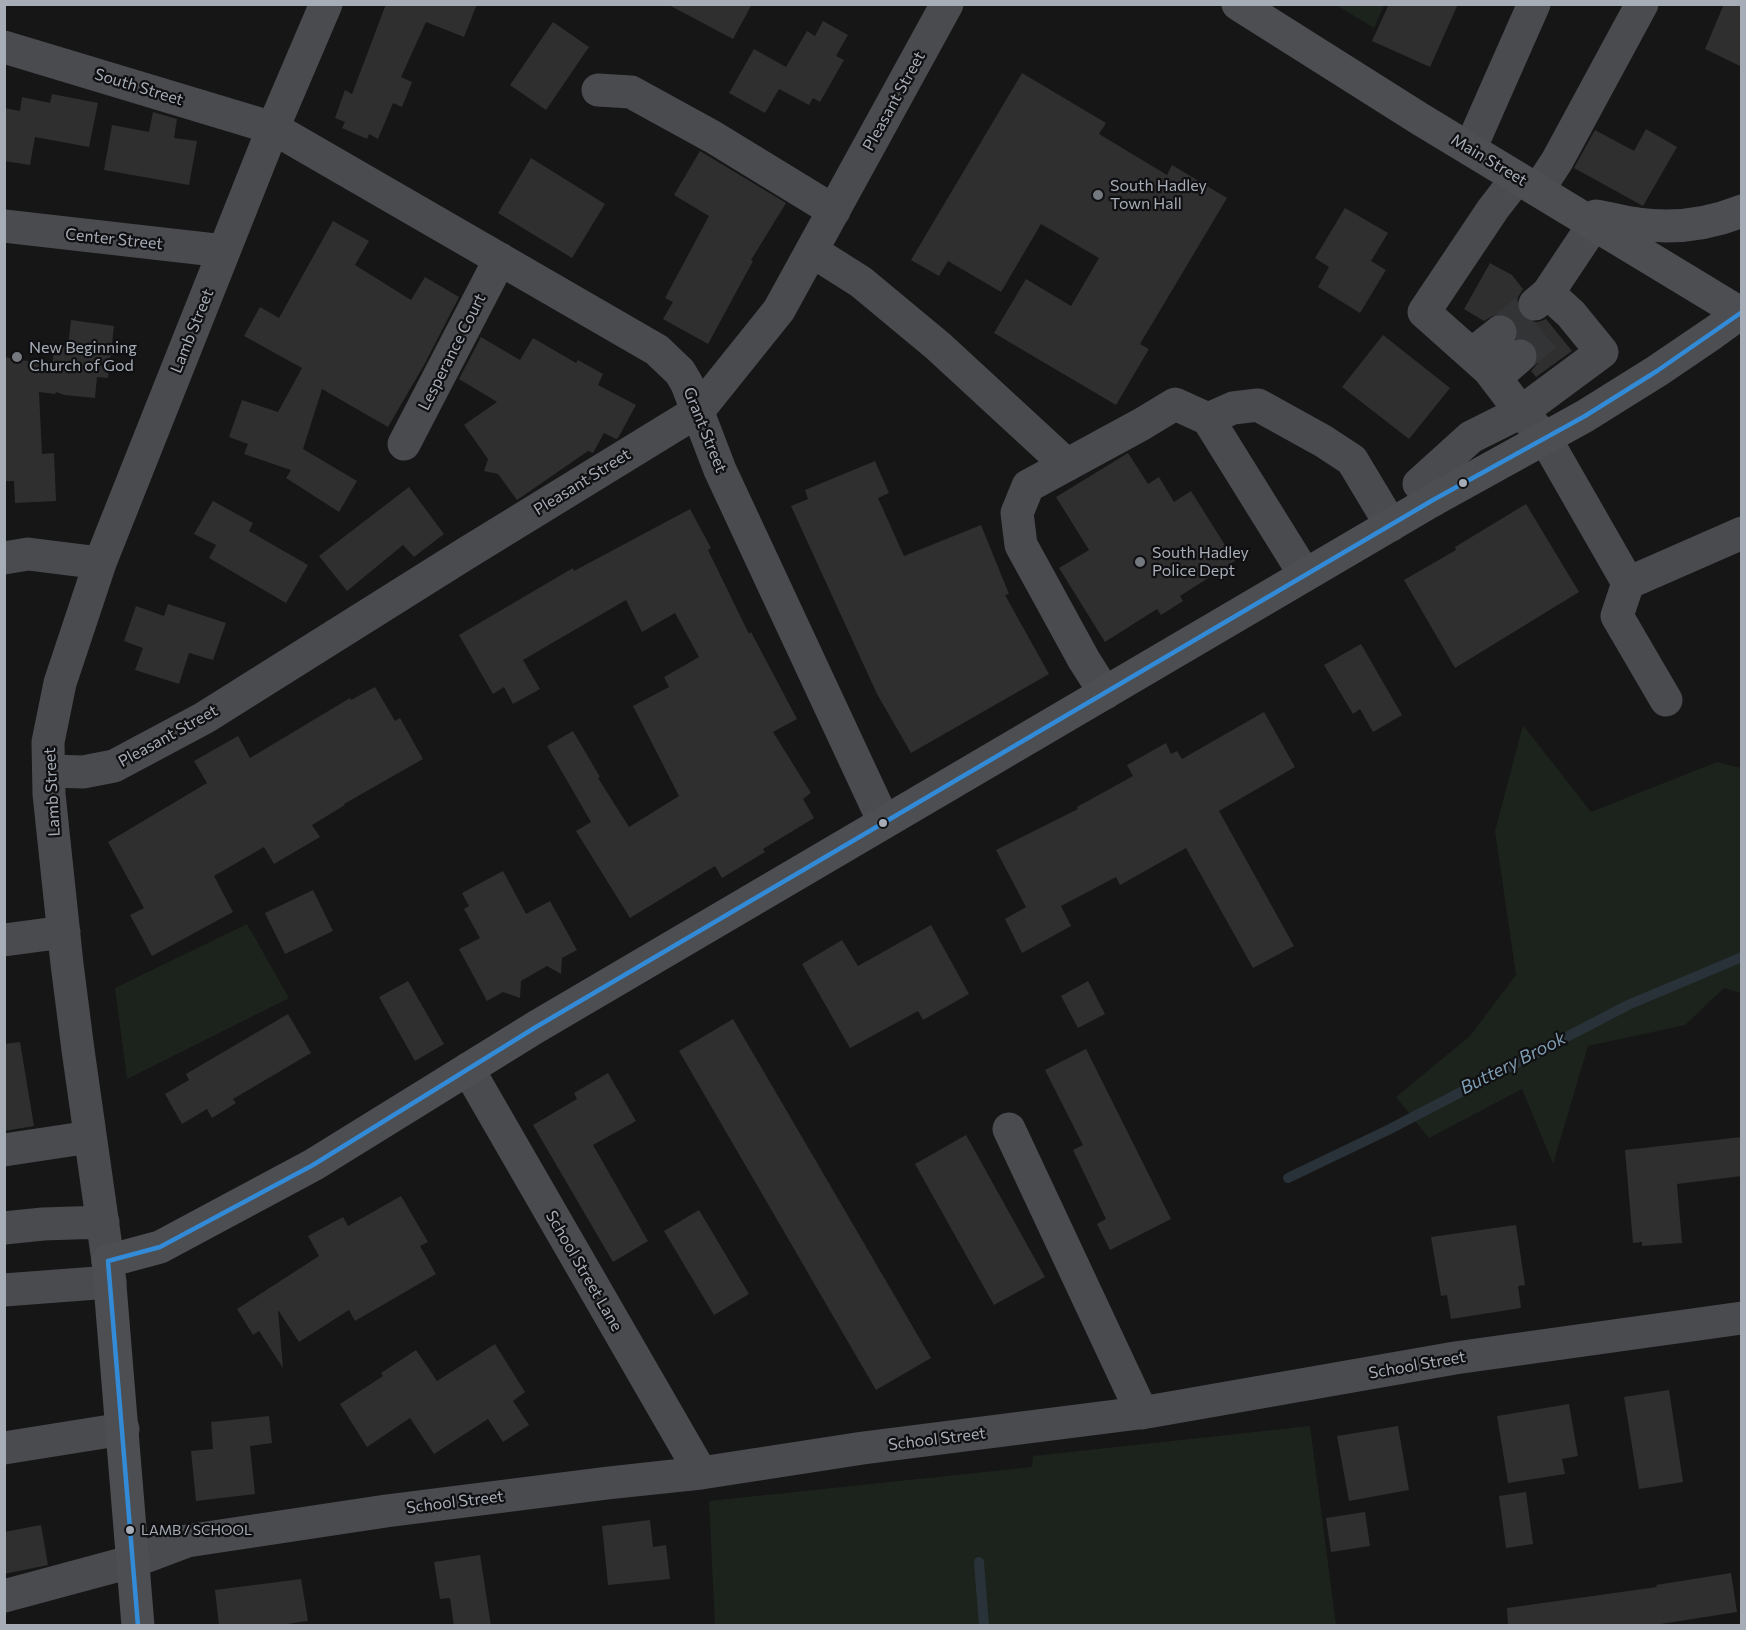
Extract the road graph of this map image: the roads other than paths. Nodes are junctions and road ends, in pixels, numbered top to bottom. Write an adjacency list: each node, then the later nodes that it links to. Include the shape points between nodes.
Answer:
1 (326, 4): 8 (street, Lamb Street)
2 (947, 4): 11 (street, Pleasant Street)
3 (1238, 4): 9 (main road, Main Street)
4 (1534, 4): 9 (street)
5 (1642, 4): 10 (street, via 1557,161)
6 (4, 47): 8 (street, South Street)
7 (598, 90): 11 (street, via 631,92 648,100)
8 (273, 128): 15 (street, Lamb Street); 17 (street, Grant Street)
9 (1470, 149): 10 (main road, Main Street)
10 (1528, 184): 13 (main road, Main Street); 19 (street, via 1493,209 1424,312)
11 (834, 211): 16 (street, Pleasant Street)
12 (1742, 211): 13 (main road, via 1669,226)
13 (1584, 218): 18 (main road, Main Street); 22 (street, via 1552,310 1602,352)
14 (4, 226): 15 (street, Center Street)
15 (224, 251): 31 (street, Lamb Street)
16 (812, 251): 21 (street, Pleasant Street, via 779,310); 26 (street, via 861,282 929,339)
17 (500, 259): 21 (street, Grant Street, via 657,350 680,372); 25 (street, Lesperance Court)
18 (1741, 313): 24 (main road, via 1658,371)
19 (1472, 354): 20 (street); 20 (street, via 1510,344)
20 (1495, 378): 22 (street)
21 (698, 411): 36 (street, Pleasant Street, via 204,718 114,766 83,772); 37 (street, Grant Street, via 720,470)
22 (1521, 412): 24 (street); 27 (street, via 1471,437 1419,484)
23 (1208, 419): 26 (street, via 1175,404); 28 (street, via 1233,408 1258,405 1323,441 1352,460); 32 (street)
24 (1545, 438): 27 (main road); 33 (street)
25 (404, 444)
26 (1067, 465): 34 (street, via 1028,486 1017,513 1021,545)
27 (1433, 500): 28 (main road)
28 (1391, 525): 32 (main road)
29 (1742, 532): 33 (street)
30 (4, 558): 31 (street, via 28,554)
31 (100, 563): 36 (street, Lamb Street, via 60,683 48,742)
32 (1305, 575): 34 (main road)
33 (1628, 583): 35 (street, via 1617,616)
34 (1105, 693): 37 (main road)
35 (1666, 700)
36 (49, 771): 38 (street, Lamb Street)
37 (884, 822): 40 (main road)
38 (64, 932): 39 (street); 42 (street, Lamb Street)
39 (4, 940)
40 (468, 1069): 46 (main road, via 313,1165); 52 (street, School Street Lane)
41 (1009, 1129): 49 (street)
42 (90, 1137): 43 (street); 44 (street, Lamb Street)
43 (4, 1150)
44 (103, 1222): 45 (street); 46 (street, Lamb Street)
45 (4, 1228)
46 (109, 1271): 47 (street); 50 (main road, Lamb Street)
47 (4, 1290)
48 (1742, 1318): 49 (street, School Street, via 1455,1358)
49 (1142, 1413): 52 (street, School Street)
50 (123, 1429): 51 (street); 53 (main road, Lamb Street)
51 (4, 1448)
52 (701, 1473): 53 (street, School Street, via 386,1511 187,1541)
53 (134, 1561): 54 (street, School Street); 55 (main road, Lamb Street)
54 (4, 1596)
55 (138, 1626)

